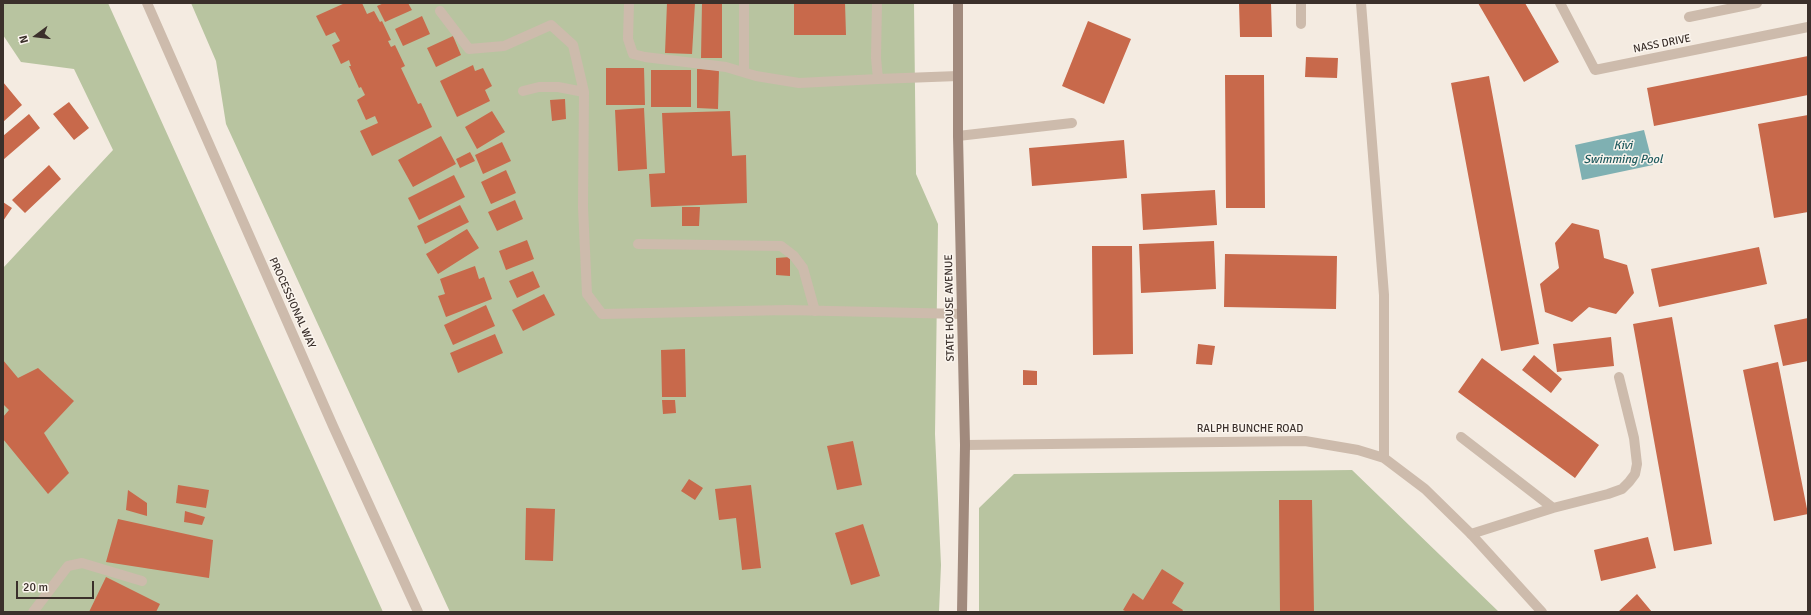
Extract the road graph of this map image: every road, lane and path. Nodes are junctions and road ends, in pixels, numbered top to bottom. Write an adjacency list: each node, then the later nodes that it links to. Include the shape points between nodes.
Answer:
1 (147, 3): 32 (street, PROCESSIONAL WAY, via 333,426)
2 (629, 3): 14 (street, via 628,39 633,54 645,58 726,67)
3 (744, 3): 14 (street)
4 (876, 3): 16 (street)
5 (958, 3): 15 (main road, STATE HOUSE AVENUE)
6 (1301, 3): 12 (street)
7 (1361, 3): 27 (street, via 1384,295)
8 (1560, 3): 13 (street, NASS DRIVE, via 1595,70)
9 (1757, 3): 11 (street)
10 (440, 11): 18 (street, via 469,49 504,46 551,25 573,45)
11 (1689, 17)
12 (1301, 24)
13 (1808, 27)
14 (744, 72): 16 (street, via 799,83)
15 (958, 76): 16 (street); 20 (main road, STATE HOUSE AVENUE)
16 (878, 79)
17 (523, 91): 18 (street, via 558,86)
18 (584, 92): 22 (street, via 583,207 587,294 602,314)
19 (1072, 123): 20 (street)
20 (958, 136): 23 (main road, STATE HOUSE AVENUE)
21 (638, 244): 22 (street, via 781,246 794,256 803,268)
22 (815, 311): 23 (street)
23 (962, 314): 26 (main road, STATE HOUSE AVENUE)
24 (1619, 377): 28 (street, via 1634,438 1637,464 1635,474 1622,489)
25 (1461, 437): 28 (street)
26 (965, 445): 27 (street, RALPH BUNCHE ROAD, via 1304,441 1358,450); 33 (main road, STATE HOUSE AVENUE)
27 (1384, 458): 29 (street, RALPH BUNCHE ROAD, via 1425,489)
28 (1553, 508): 29 (street)
29 (1471, 534): 34 (street, RALPH BUNCHE ROAD)
30 (142, 581): 31 (street, via 82,563 68,566)
31 (33, 612)
32 (418, 612)
33 (962, 612)
34 (1542, 612)

